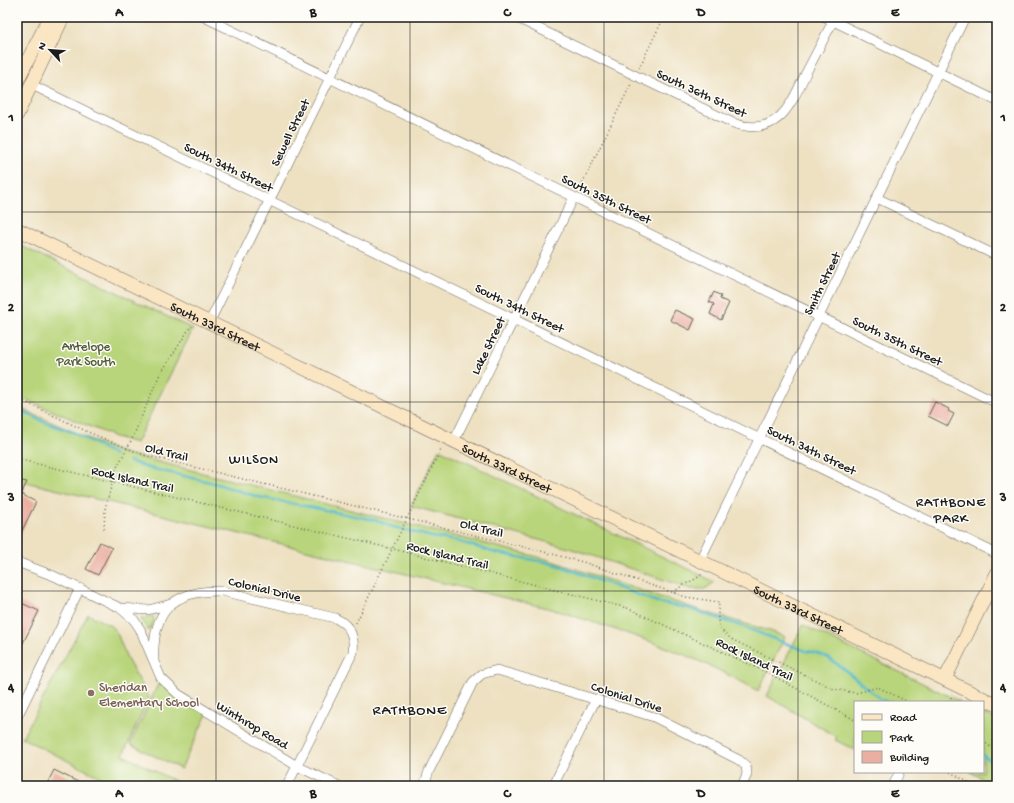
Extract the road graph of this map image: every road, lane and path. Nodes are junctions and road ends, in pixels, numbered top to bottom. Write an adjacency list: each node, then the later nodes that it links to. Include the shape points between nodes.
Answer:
1 (50, 17): 12 (main road)
2 (63, 17): 13 (main road)
3 (204, 17): 11 (street, South 35th Street)
4 (360, 17): 11 (street, Sewell Street)
5 (515, 17): 10 (street, South 36th Street)
6 (664, 17): 10 (path)
7 (965, 17): 9 (street, Smith Street)
8 (829, 19): 9 (street); 10 (street, South 36th Street, via 788,109 770,123 760,127 743,127 733,123)
9 (938, 72): 14 (street); 17 (street, Smith Street)
10 (635, 76): 16 (path)
11 (330, 78): 16 (street, South 35th Street); 18 (street, Sewell Street)
12 (17, 81)
13 (32, 85): 15 (main road); 18 (street, South 34th Street)
14 (997, 100)
15 (17, 115)
16 (575, 197): 21 (street, South 35th Street); 22 (street, Lake Street)
17 (877, 198): 20 (street); 21 (street, Smith Street)
18 (270, 200): 22 (street, South 34th Street); 23 (street, Sewell Street)
19 (17, 230): 23 (main road, South 33rd Street)
20 (997, 256)
21 (819, 316): 25 (street, South 35th Street); 26 (street, Smith Street)
22 (514, 319): 26 (street, South 34th Street); 27 (street, Lake Street)
23 (206, 321): 27 (main road, South 33rd Street); 28 (path, via 198,330 190,326 169,359)
24 (17, 398): 28 (path, Old Trail)
25 (997, 403)
26 (759, 438): 34 (street, South 34th Street); 36 (street, Smith Street)
27 (450, 439): 31 (path); 36 (main road, South 33rd Street)
28 (127, 449): 30 (path); 31 (path, Old Trail)
29 (17, 459): 30 (path, Rock Island Trail)
30 (112, 482): 32 (path, via 105,510); 33 (path, Rock Island Trail)
31 (408, 518): 33 (path); 39 (path, Old Trail, via 583,562)
32 (104, 529)
33 (393, 549): 42 (path); 49 (path, Rock Island Trail, via 627,608 766,672)
34 (997, 554)
35 (17, 562): 38 (street, Winthrop Road)
36 (704, 562): 39 (path, via 702,575 677,588); 44 (main road, South 33rd Street)
37 (997, 573): 44 (main road)
38 (80, 588): 41 (street, Winthrop Road); 48 (street)
39 (674, 594): 46 (path, Old Trail, via 719,602 720,630 734,640 824,686 850,693 882,688)
40 (172, 603): 41 (street, Colonial Drive, via 148,610); 42 (street, Colonial Drive, via 189,594 222,591 335,618); 43 (street, Colonial Drive, via 156,625 153,639)
41 (120, 608): 43 (street, Winthrop Road, via 134,620 146,639)
42 (351, 631): 52 (street, via 353,652)
43 (154, 660): 52 (street, Winthrop Road, via 161,678 178,694)
44 (945, 679): 47 (main road, South 33rd Street)
45 (596, 699): 57 (street, Colonial Drive, via 503,671 482,674 473,682 429,770); 58 (street); 59 (street, Colonial Drive, via 654,717 730,755 746,766 747,774)
46 (906, 701)
47 (997, 705)
48 (17, 717)
49 (854, 719)
50 (984, 742): 51 (path)
51 (997, 752)
52 (297, 766): 55 (street); 56 (street, Winthrop Road)
53 (899, 773): 60 (street)
54 (952, 773): 61 (path)
55 (287, 786)
56 (339, 786)
57 (424, 786)
58 (553, 786)
59 (742, 786)
60 (893, 786)
61 (975, 786)

